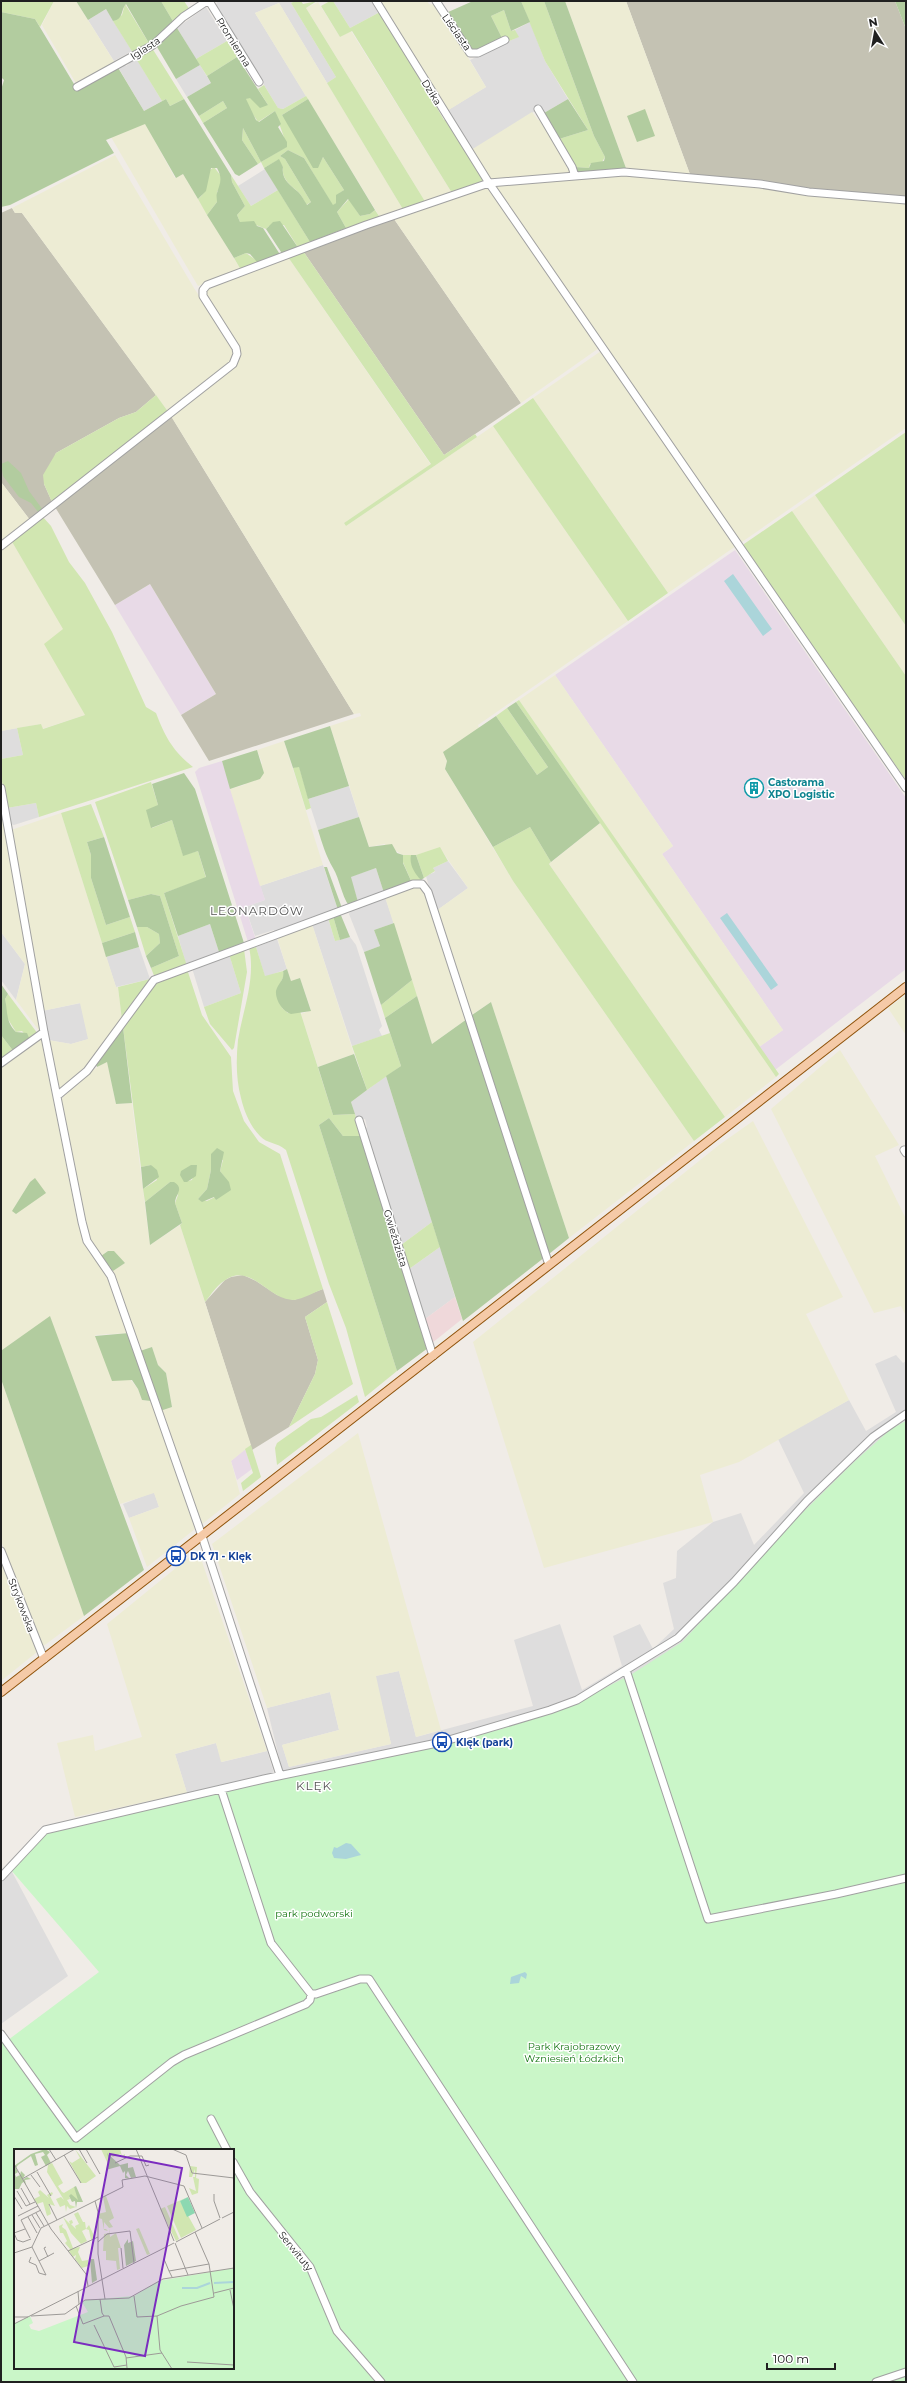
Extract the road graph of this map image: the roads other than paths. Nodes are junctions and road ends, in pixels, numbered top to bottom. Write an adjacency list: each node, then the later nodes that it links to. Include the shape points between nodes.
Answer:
1 (208, 1): 5 (street, Promienna); 6 (street, Iglasta, via 184,17 153,45)
2 (376, 1): 9 (street, Dzika)
3 (436, 1): 4 (street, Liściasta, via 470,53 478,53)
4 (505, 40)
5 (259, 82)
6 (77, 87)
7 (538, 109): 8 (street)
8 (575, 176): 9 (street); 10 (street, via 624,172)
9 (489, 183): 11 (street, via 366,225 207,285 202,290 203,296 236,348 237,354 233,364); 13 (street, Dzika)
10 (906, 200)
11 (1, 546)
12 (1, 788): 15 (street)
13 (906, 788)
14 (906, 987): 19 (main road)
15 (44, 1032): 16 (street); 17 (street)
16 (1, 1063)
17 (57, 1096): 19 (street, via 88,1071 152,981 413,884 422,884 428,892); 22 (street, via 87,1240 111,1276)
18 (359, 1120): 20 (street, Gwieździsta)
19 (549, 1265): 20 (main road)
20 (433, 1356): 22 (main road)
21 (906, 1414): 25 (street, via 873,1437 822,1486 685,1632)
22 (202, 1536): 24 (main road); 27 (street)
23 (1, 1551): 24 (street, Strykowska)
24 (44, 1659): 26 (main road)
25 (626, 1670): 27 (street, via 568,1704 505,1724 430,1745); 30 (street, via 708,1919)
26 (1, 1692)
27 (280, 1775): 28 (street)
28 (221, 1789): 29 (street, via 45,1830); 31 (street, via 270,1943)
29 (1, 1877)
30 (906, 1878)
31 (311, 1994): 32 (street, via 306,2004 172,2062 76,2138); 38 (street, via 360,1979 369,1979)
32 (1, 2034)
33 (211, 2119): 34 (street)
34 (226, 2149)
35 (234, 2164): 37 (street, Serwituty, via 250,2192 310,2267 337,2331)
36 (906, 2372): 39 (street)
37 (381, 2382)
38 (633, 2382)
39 (876, 2382)

